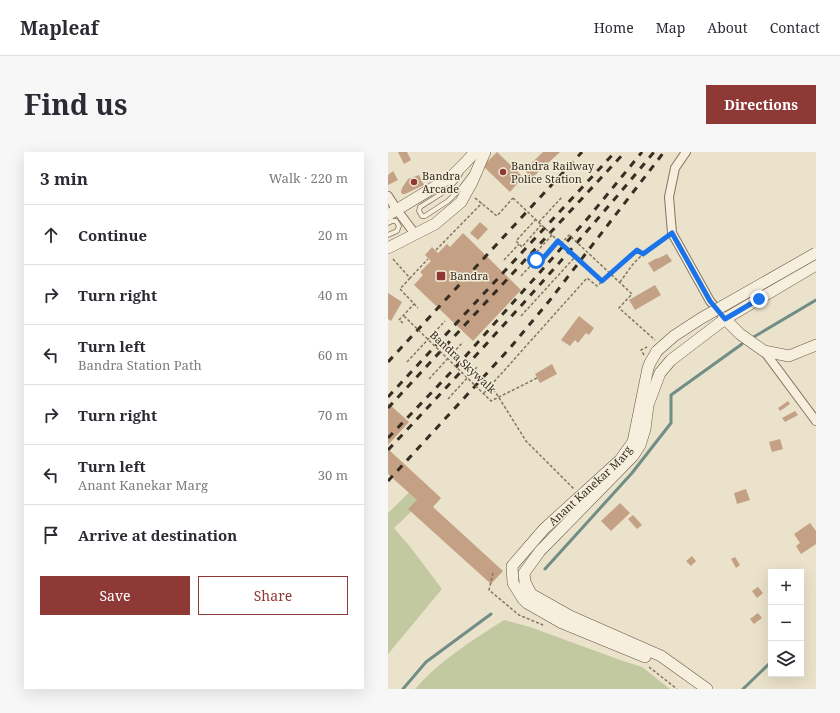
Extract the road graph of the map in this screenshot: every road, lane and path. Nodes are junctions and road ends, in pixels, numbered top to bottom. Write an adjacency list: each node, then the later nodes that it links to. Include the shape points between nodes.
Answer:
1 (474, 152): 4 (street)
2 (485, 152): 5 (street)
3 (686, 152): 15 (street, via 675,168 669,197)
4 (465, 163): 5 (lane, via 458,179 451,187 420,206 422,216 448,201); 10 (street, via 451,176)
5 (478, 168): 6 (street)
6 (467, 191): 9 (path); 16 (street, via 460,202 435,224)
7 (388, 196): 10 (street)
8 (562, 197): 12 (path)
9 (482, 203): 11 (path, bridge, via 497,216 513,198); 23 (path)
10 (392, 212): 16 (street)
11 (536, 219): 12 (path, bridge); 20 (path, via 516,241)
12 (539, 222): 14 (path, bridge)
13 (388, 223): 17 (lane, via 396,221 399,226 397,231)
14 (541, 225): 18 (path, bridge); 20 (path, via 522,247)
15 (672, 233): 25 (path); 40 (street, via 710,301)
16 (415, 234): 22 (street)
17 (388, 235)
18 (552, 235): 19 (path, bridge); 30 (path, via 532,257)
19 (558, 241): 21 (path, bridge); 30 (path, via 539,263)
20 (519, 244): 29 (path)
21 (561, 244): 26 (path, bridge); 35 (path, bridge, via 569,235)
22 (388, 248)
23 (436, 250)
24 (816, 253): 46 (street, Anant Kanekar Marg, bridge)
25 (643, 254): 34 (path, via 637,250); 35 (path)
26 (575, 257): 34 (path, bridge); 39 (path)
27 (428, 258): 33 (path)
28 (393, 259): 33 (path)
29 (504, 260)
30 (536, 260): 32 (path)
31 (816, 265): 40 (street, Anant Kanekar Marg)
32 (521, 276)
33 (410, 278): 36 (path, via 400,289)
34 (602, 281): 54 (path, via 597,286 587,278)
35 (620, 282): 46 (path, bridge, via 632,294 619,308)
36 (414, 304): 37 (path); 38 (path)
37 (418, 308)
38 (404, 316): 42 (path, via 399,320); 43 (path, Bandra Skywalk, bridge)
39 (521, 316)
40 (725, 319): 47 (street, via 740,334); 60 (street, Anant Kanekar Marg, via 670,360 660,373 648,405 640,445 633,456 540,551 524,573 531,594 570,616 661,656)
41 (444, 321): 43 (path)
42 (403, 323)
43 (427, 339): 48 (path, Bandra Skywalk, bridge); 49 (path)
44 (463, 342): 48 (path)
45 (816, 345): 47 (street, via 789,356)
46 (656, 346): 60 (street, Anant Kanekar Marg, via 648,368 633,442 620,460 544,529 512,566 514,583 527,604 562,623 656,661)
47 (764, 351): 58 (street)
48 (448, 359): 51 (path, Bandra Skywalk, bridge); 53 (path)
49 (407, 362)
50 (477, 367): 51 (path)
51 (468, 378): 55 (path, Bandra Skywalk, bridge); 57 (path)
52 (537, 378): 56 (path, Bandra Skywalk, bridge)
53 (429, 379)
54 (491, 385): 55 (path); 56 (path)
55 (484, 393): 56 (path, Bandra Skywalk, bridge, via 491,401)
56 (499, 397): 59 (path, via 526,441)
57 (448, 399)
58 (816, 422)
59 (572, 487)
60 (684, 676): 61 (street, Anant Kanekar Marg); 62 (street, Anant Kanekar Marg)
61 (696, 689)
62 (707, 689)

